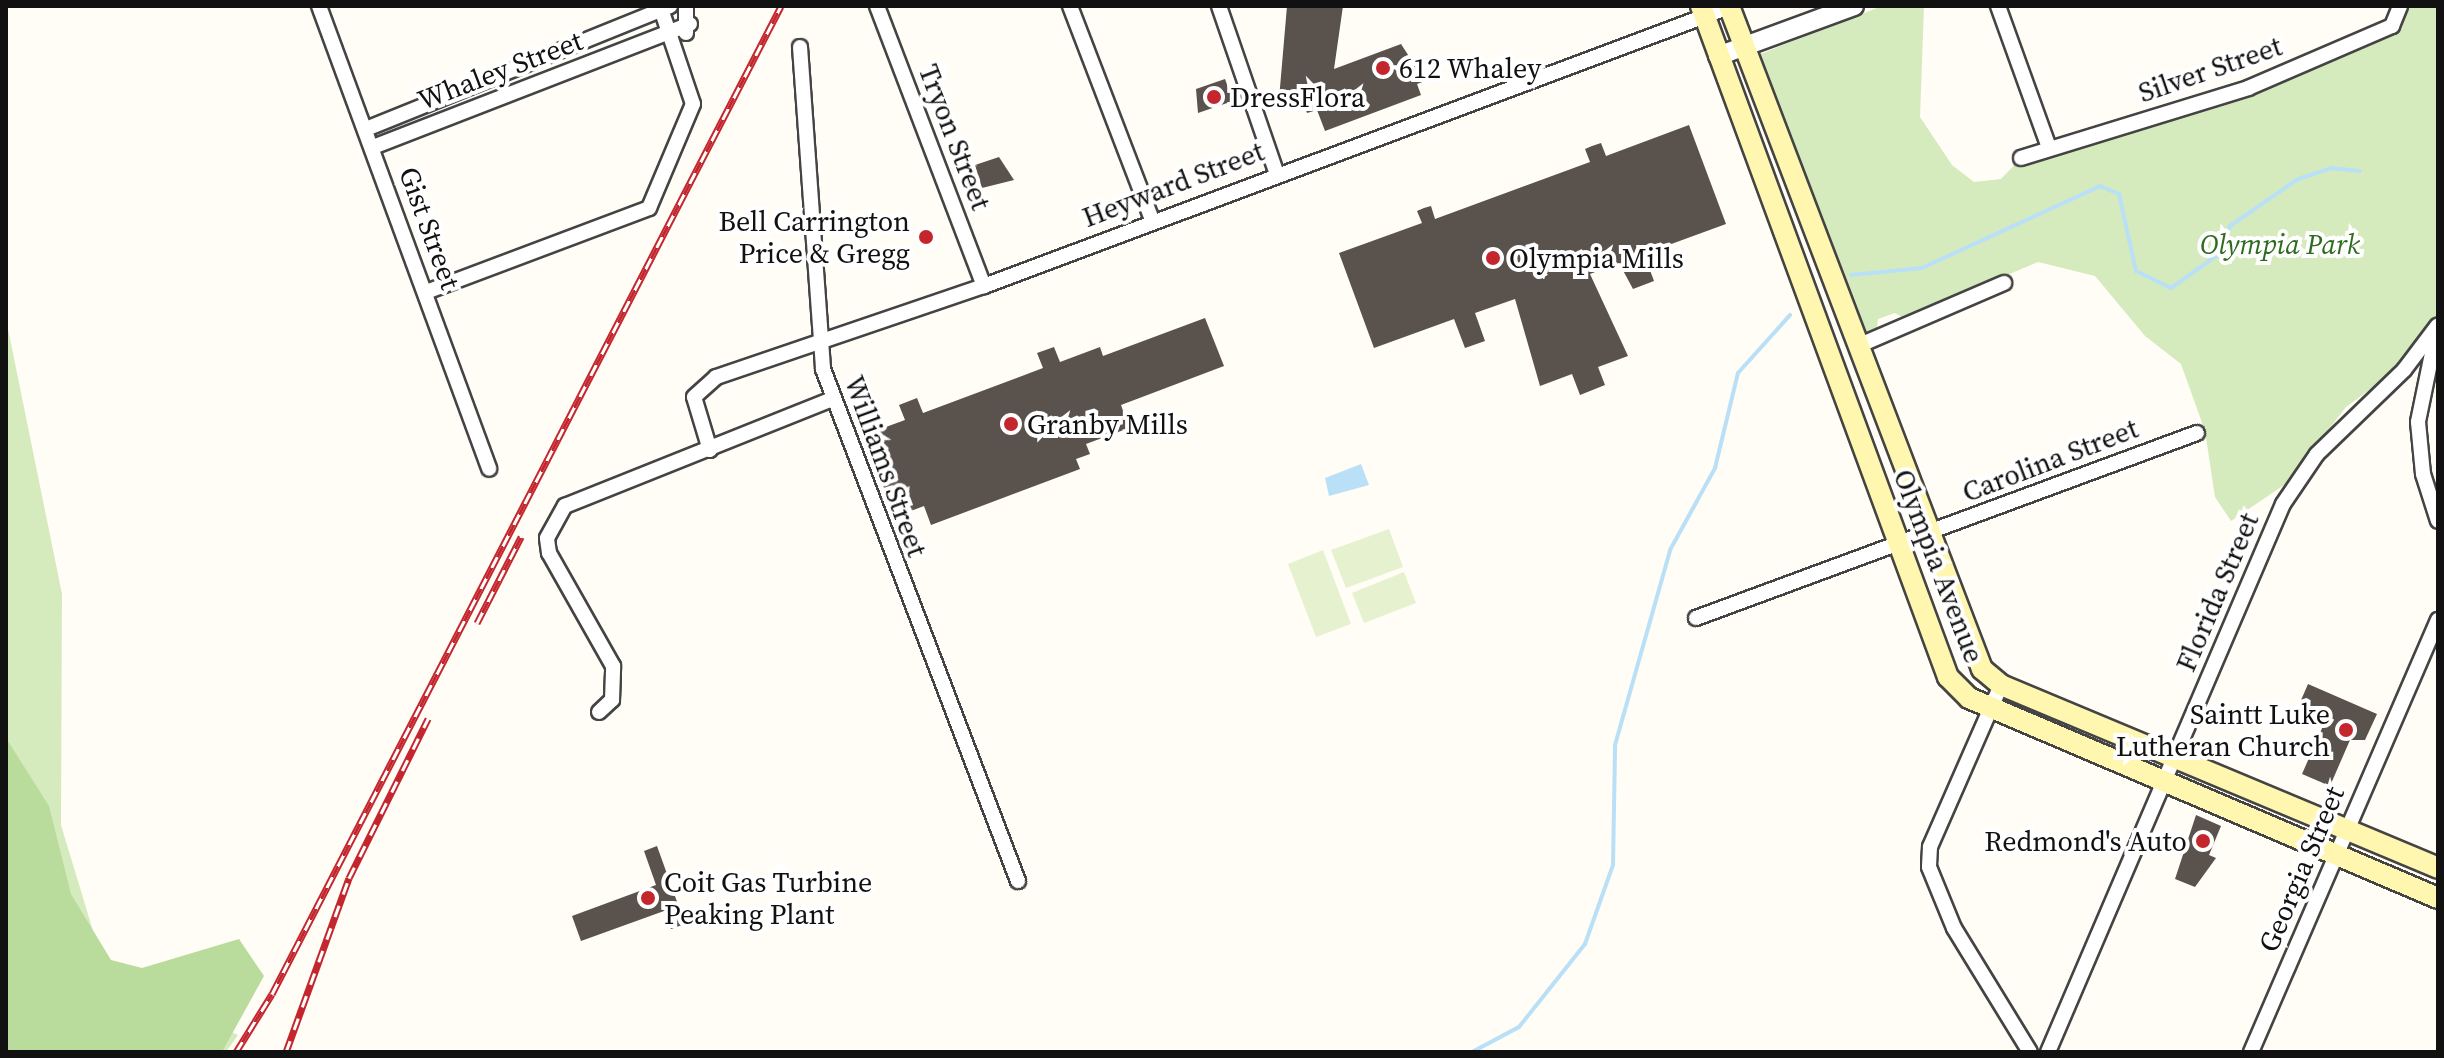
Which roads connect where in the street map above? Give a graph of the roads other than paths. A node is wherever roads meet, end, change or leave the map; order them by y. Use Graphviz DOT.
graph roads {
  1 [pos="319,6"];
  2 [pos="686,6"];
  3 [pos="877,6"];
  4 [pos="1070,6"];
  5 [pos="1219,6"];
  6 [pos="1729,6"];
  7 [pos="1854,6"];
  8 [pos="1998,6"];
  9 [pos="2400,6"];
  10 [pos="664,7"];
  11 [pos="1703,11"];
  12 [pos="690,24"];
  13 [pos="671,32"];
  14 [pos="679,47"];
  15 [pos="800,47"];
  16 [pos="1745,47"];
  17 [pos="1718,56"];
  18 [pos="366,129"];
  19 [pos="373,147"];
  20 [pos="2049,148"];
  21 [pos="2021,158"];
  22 [pos="1277,174"];
  23 [pos="1153,222"];
  24 [pos="2004,283"];
  25 [pos="984,286"];
  26 [pos="426,292"];
  27 [pos="2438,327"];
  28 [pos="818,341"];
  29 [pos="1860,345"];
  30 [pos="833,399"];
  31 [pos="2197,433"];
  32 [pos="710,450"];
  33 [pos="489,469"];
  34 [pos="2438,521"];
  35 [pos="1929,534"];
  36 [pos="1899,544"];
  37 [pos="1696,618"];
  38 [pos="2438,620"];
  39 [pos="2001,685"];
  40 [pos="1991,706"];
  41 [pos="599,712"];
  42 [pos="2176,755"];
  43 [pos="2162,778"];
  44 [pos="2346,829"];
  45 [pos="2334,854"];
  46 [pos="2438,868"];
  47 [pos="1018,881"];
  48 [pos="2438,898"];
  49 [pos="2030,1052"];
  50 [pos="2048,1052"];
  51 [pos="2251,1052"];
  1 -- 18 [label="street, Gist Street"];
  2 -- 12 [label="street"];
  3 -- 25 [label="street, Tryon Street"];
  4 -- 23 [label="street"];
  5 -- 22 [label="street"];
  6 -- 11 [label="street, Heyward Street"];
  6 -- 16 [label="main road, Olympia Avenue"];
  7 -- 16 [label="street"];
  8 -- 20 [label="street"];
  9 -- 20 [label="street, Silver Street"];
  10 -- 13 [label="street"];
  10 -- 18 [label="street, Whaley Street"];
  11 -- 17 [label="main road, Olympia Avenue"];
  11 -- 22 [label="street, Heyward Street"];
  12 -- 13 [label="street, Whaley Street"];
  12 -- 14 [label="street"];
  13 -- 14 [label="street"];
  13 -- 19 [label="street, Whaley Street"];
  14 -- 26 [label="street"];
  15 -- 28 [label="street, Williams Street"];
  16 -- 17 [label="street"];
  16 -- 29 [label="main road, Olympia Avenue"];
  17 -- 36 [label="main road, Olympia Avenue"];
  18 -- 19 [label="street, Gist Street"];
  19 -- 26 [label="street, Gist Street"];
  20 -- 21 [label="street, Silver Street"];
  22 -- 23 [label="street, Heyward Street"];
  23 -- 25 [label="street, Heyward Street"];
  24 -- 29 [label="street"];
  25 -- 28 [label="street, Heyward Street"];
  26 -- 33 [label="street, Gist Street"];
  27 -- 34 [label="street"];
  27 -- 42 [label="street, Florida Street"];
  28 -- 30 [label="street, Williams Street"];
  28 -- 32 [label="street, Heyward Street"];
  29 -- 35 [label="main road, Olympia Avenue"];
  30 -- 32 [label="street"];
  30 -- 47 [label="street, Williams Street"];
  31 -- 35 [label="street, Carolina Street"];
  32 -- 41 [label="street"];
  35 -- 36 [label="street, Carolina Street"];
  35 -- 39 [label="main road, Olympia Avenue"];
  36 -- 37 [label="street, Carolina Street"];
  36 -- 40 [label="main road, Olympia Avenue"];
  38 -- 44 [label="street, Georgia Street"];
  39 -- 40 [label="street"];
  39 -- 42 [label="main road, Olympia Avenue"];
  40 -- 43 [label="main road, Olympia Avenue"];
  40 -- 49 [label="street"];
  42 -- 43 [label="street, Florida Street"];
  42 -- 44 [label="main road, Olympia Avenue"];
  43 -- 45 [label="main road, Olympia Avenue"];
  43 -- 50 [label="street, Florida Street"];
  44 -- 45 [label="street, Georgia Street"];
  44 -- 46 [label="main road, Olympia Avenue"];
  45 -- 48 [label="main road, Olympia Avenue"];
  45 -- 51 [label="street, Georgia Street"];
}
